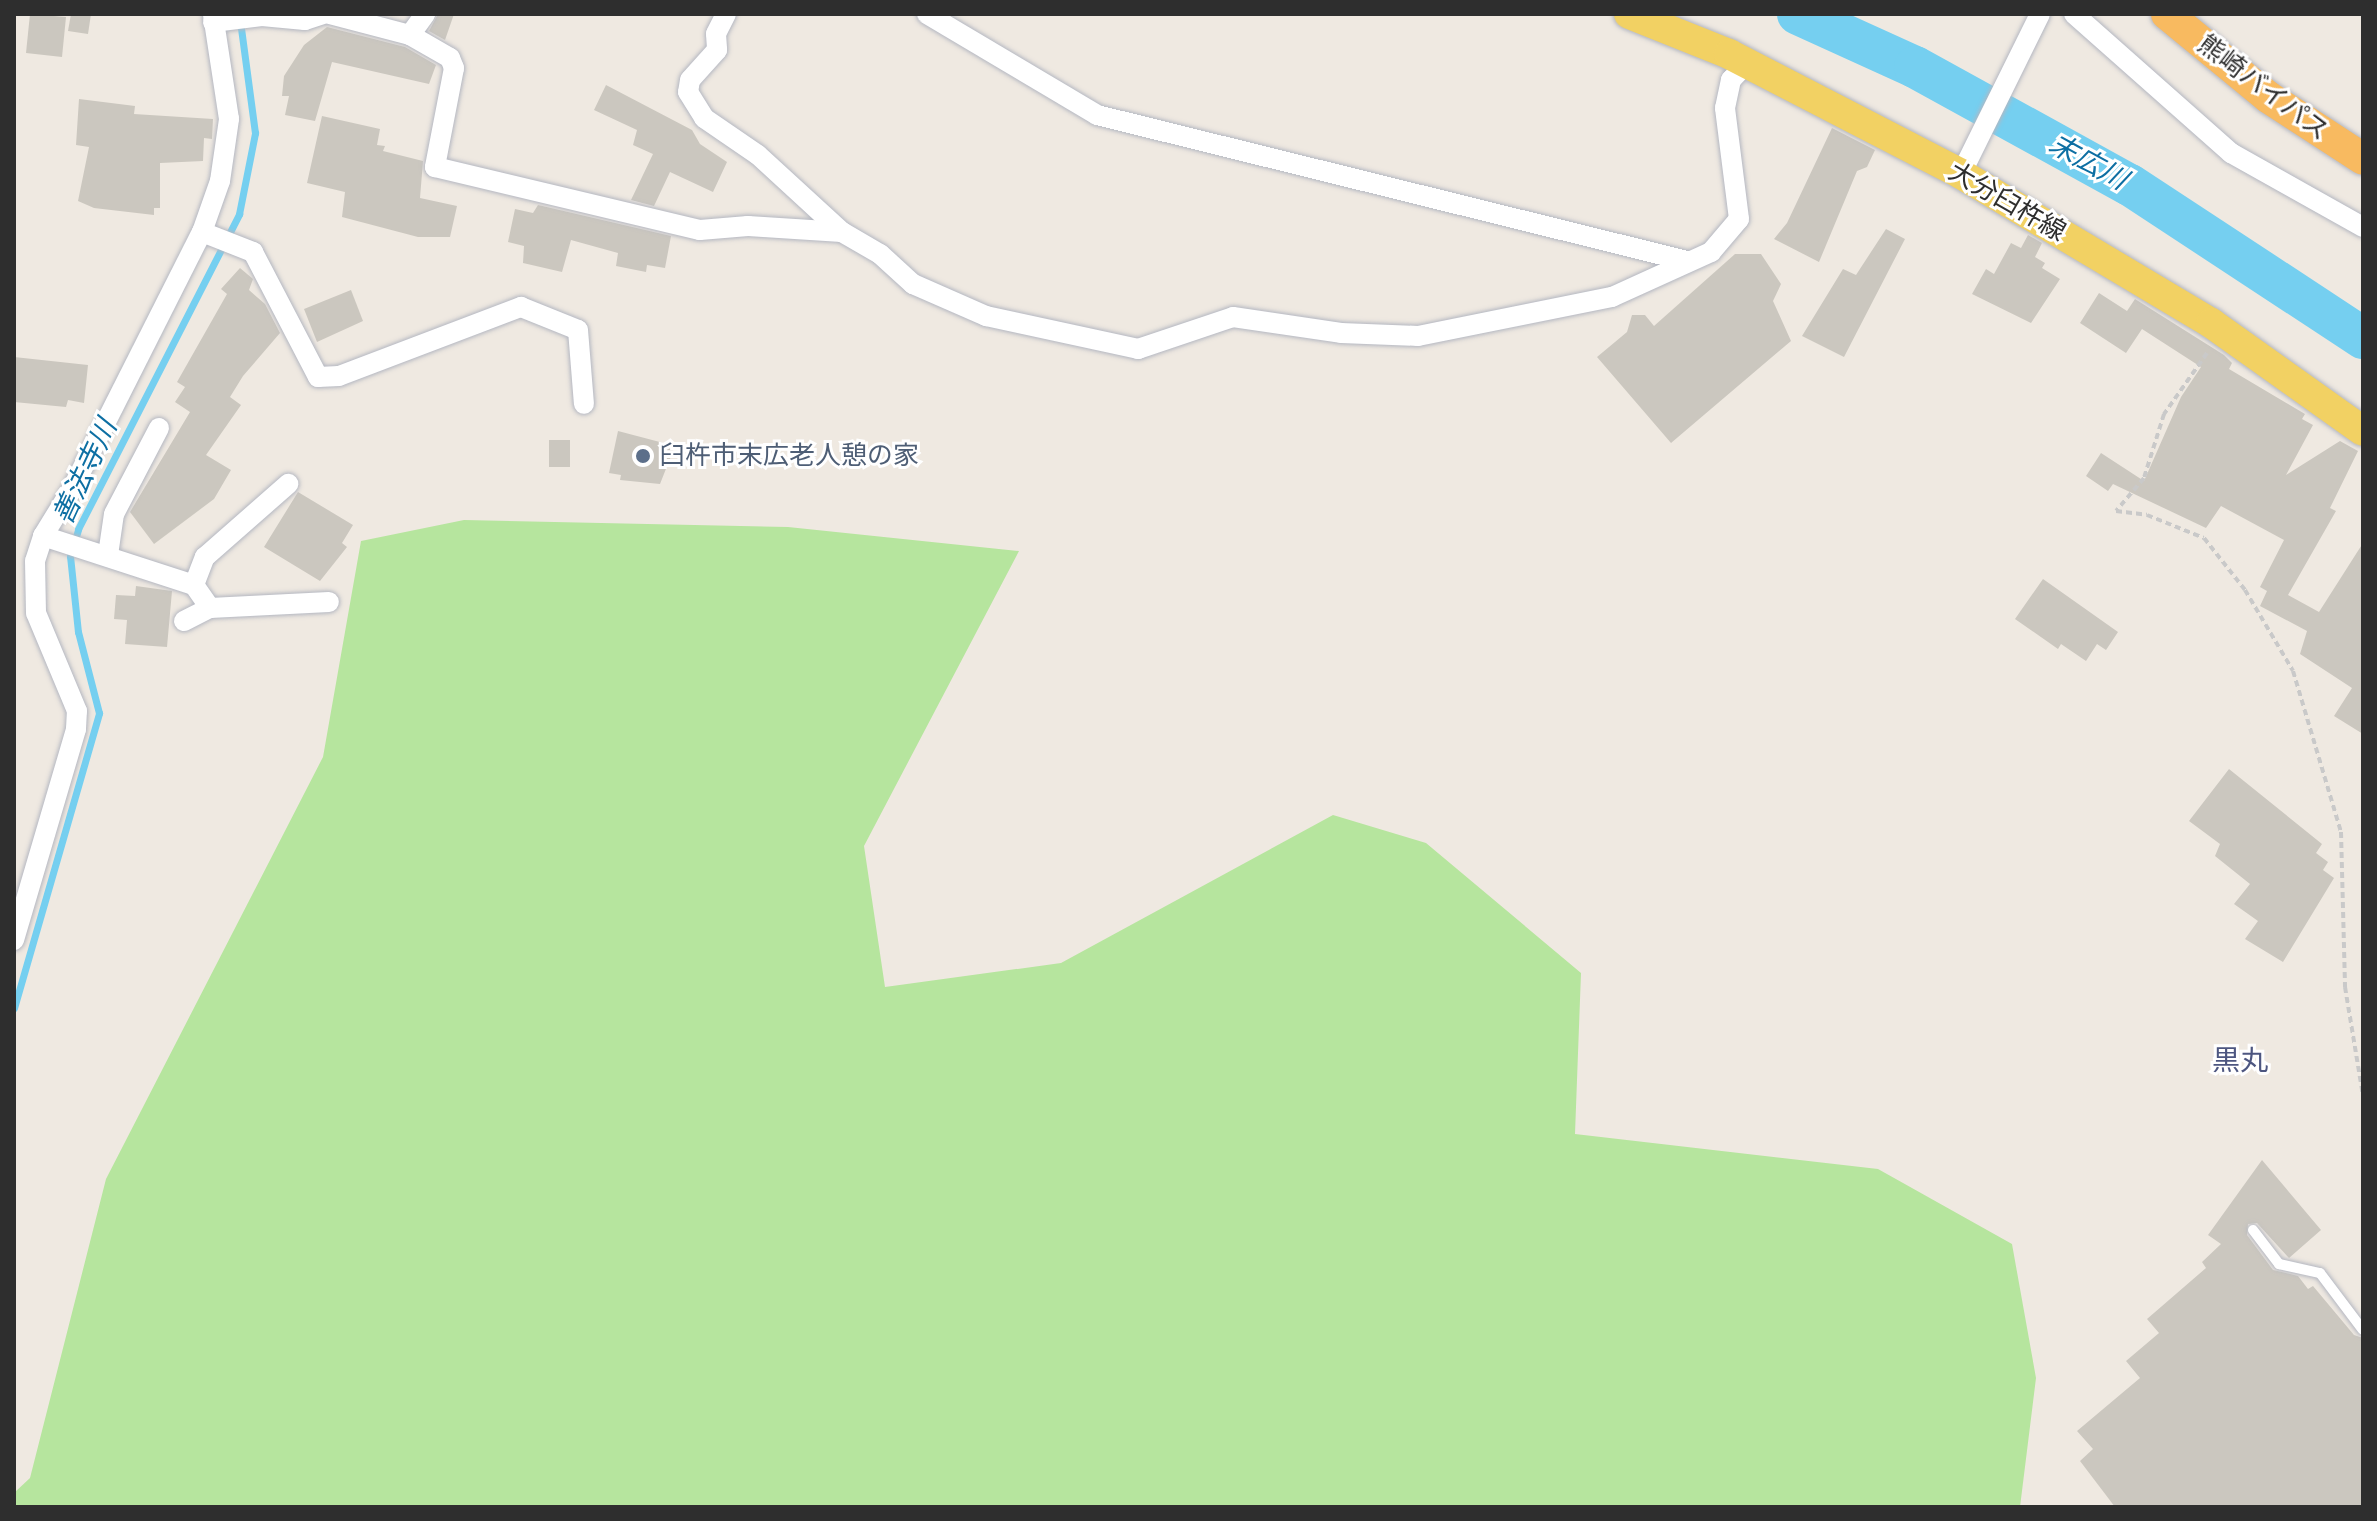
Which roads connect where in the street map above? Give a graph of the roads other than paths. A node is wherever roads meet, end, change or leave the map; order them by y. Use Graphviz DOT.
graph roads {
  1 [pos="327,14"];
  2 [pos="425,14"];
  3 [pos="703,14"];
  4 [pos="726,14"];
  5 [pos="927,14"];
  6 [pos="1629,14"];
  7 [pos="2040,14"];
  8 [pos="2074,14"];
  9 [pos="2167,14"];
  10 [pos="262,16"];
  11 [pos="216,19"];
  12 [pos="716,34"];
  13 [pos="410,35"];
  14 [pos="1747,63"];
  15 [pos="2363,159"];
  16 [pos="1966,163"];
  17 [pos="2363,227"];
  18 [pos="842,232"];
  19 [pos="205,233"];
  20 [pos="1687,261"];
  21 [pos="584,404"];
  22 [pos="159,428"];
  23 [pos="2363,431"];
  24 [pos="288,484"];
  25 [pos="49,538"];
  26 [pos="102,553"];
  27 [pos="194,585"];
  28 [pos="329,602"];
  29 [pos="210,608"];
  30 [pos="184,621"];
  31 [pos="14,940"];
  32 [pos="2253,1230"];
  33 [pos="2363,1330"];
  1 -- 10 [label="street"];
  1 -- 13 [label="street"];
  2 -- 13 [label="street"];
  3 -- 12 [label="street"];
  4 -- 12 [label="street"];
  5 -- 20 [label="street"];
  6 -- 14 [label="main road, 大分臼杵線"];
  7 -- 16 [label="street"];
  8 -- 17 [label="street"];
  9 -- 15 [label="highway, 熊崎バイパス"];
  10 -- 11 [label="street"];
  11 -- 19 [label="street"];
  12 -- 18 [label="street"];
  13 -- 18 [label="street"];
  14 -- 16 [label="main road, 大分臼杵線"];
  14 -- 20 [label="street"];
  16 -- 23 [label="main road, 大分臼杵線"];
  18 -- 20 [label="street"];
  19 -- 21 [label="street"];
  19 -- 25 [label="street"];
  22 -- 26 [label="street"];
  24 -- 27 [label="street"];
  25 -- 26 [label="street"];
  25 -- 31 [label="street"];
  26 -- 27 [label="street"];
  27 -- 29 [label="street"];
  28 -- 29 [label="street"];
  29 -- 30 [label="street"];
  32 -- 33 [label="lane"];
}
